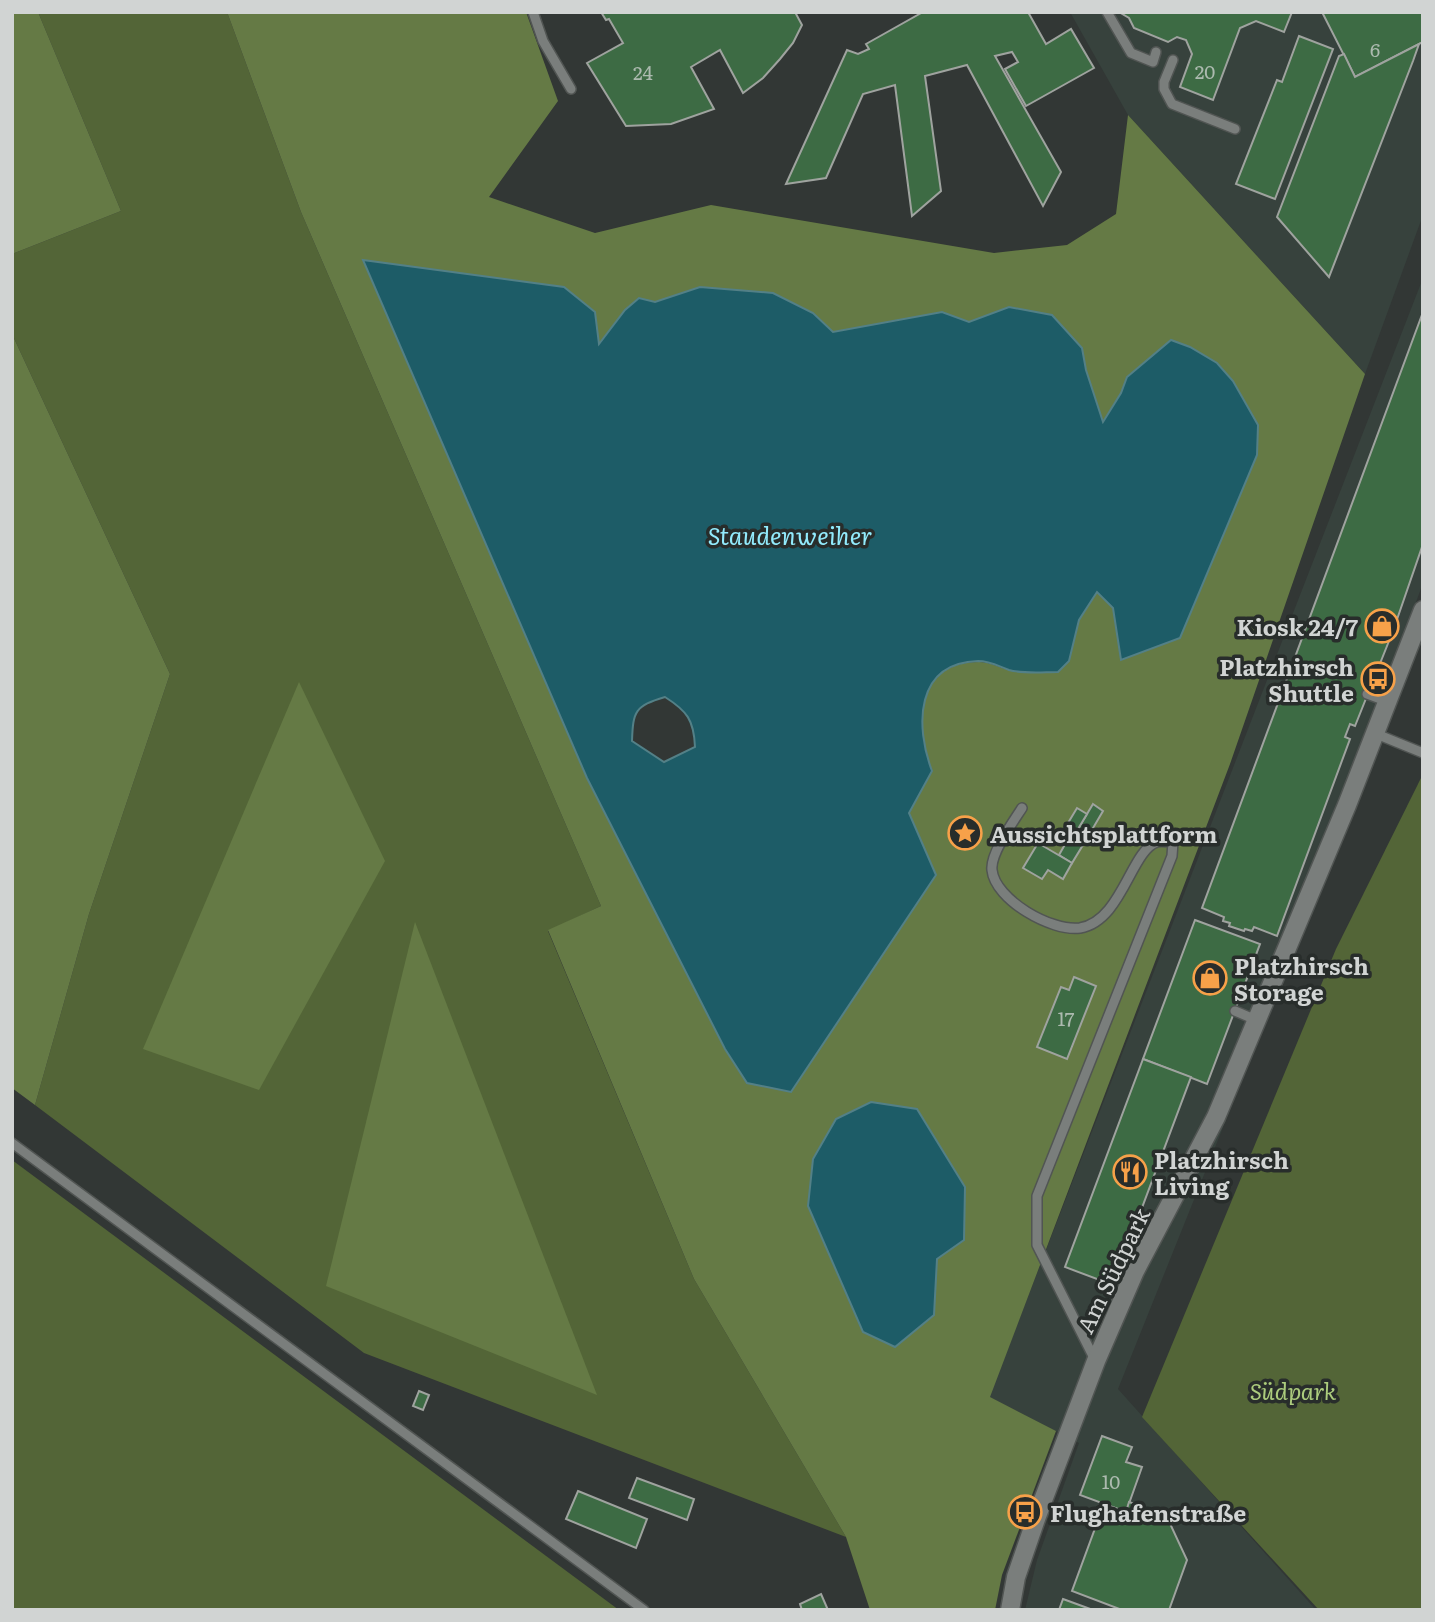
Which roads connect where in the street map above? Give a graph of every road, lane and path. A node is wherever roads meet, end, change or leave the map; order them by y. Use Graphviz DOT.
graph roads {
  1 [pos="533,12"];
  2 [pos="1107,12"];
  3 [pos="1156,52"];
  4 [pos="1173,60"];
  5 [pos="571,89"];
  6 [pos="1235,130"];
  7 [pos="1422,615"];
  8 [pos="1367,694"];
  9 [pos="1387,701"];
  10 [pos="1374,733"];
  11 [pos="1423,753"];
  12 [pos="1021,807"];
  13 [pos="1235,1011"];
  14 [pos="1256,1020"];
  15 [pos="12,1143"];
  16 [pos="1096,1361"];
  17 [pos="644,1610"];
  18 [pos="1010,1610"];
  1 -- 5 [label="lane"];
  2 -- 3 [label="lane"];
  4 -- 6 [label="lane"];
  7 -- 9 [label="street, Am Südpark"];
  8 -- 9 [label="lane"];
  9 -- 10 [label="street, Am Südpark"];
  10 -- 11 [label="lane"];
  10 -- 14 [label="street, Am Südpark"];
  12 -- 16 [label="lane"];
  13 -- 14 [label="lane"];
  14 -- 16 [label="street, Am Südpark"];
  15 -- 17 [label="lane"];
  16 -- 18 [label="street, Am Südpark"];
}
